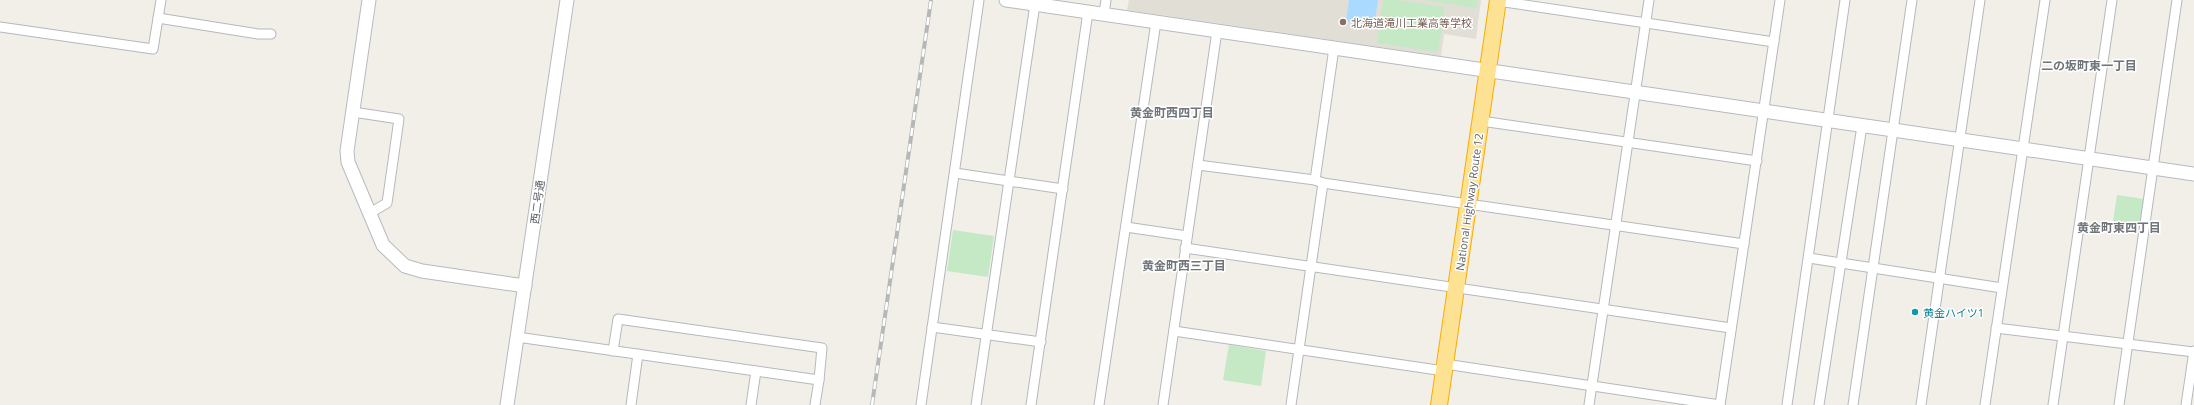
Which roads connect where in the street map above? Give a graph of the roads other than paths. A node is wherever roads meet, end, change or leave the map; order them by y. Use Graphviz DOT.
graph roads {
  1 [pos="161,0"];
  2 [pos="369,0"];
  3 [pos="567,0"];
  4 [pos="980,0"];
  5 [pos="1006,0"];
  6 [pos="1106,0"];
  7 [pos="1498,0"];
  8 [pos="1649,0"];
  9 [pos="1780,0"];
  10 [pos="1845,0"];
  11 [pos="1912,0"];
  12 [pos="1980,0"];
  13 [pos="2045,0"];
  14 [pos="2112,0"];
  15 [pos="2177,0"];
  16 [pos="1050,3"];
  17 [pos="1035,4"];
  18 [pos="1088,12"];
  19 [pos="1104,14"];
  20 [pos="158,18"];
  21 [pos="1156,22"];
  22 [pos="1646,22"];
  23 [pos="0,27"];
  24 [pos="1216,31"];
  25 [pos="271,34"];
  26 [pos="1774,42"];
  27 [pos="1334,48"];
  28 [pos="1488,71"];
  29 [pos="1634,92"];
  30 [pos="1763,111"];
  31 [pos="353,112"];
  32 [pos="1481,121"];
  33 [pos="1828,121"];
  34 [pos="1862,126"];
  35 [pos="1892,130"];
  36 [pos="1959,139"];
  37 [pos="1627,142"];
  38 [pos="2023,149"];
  39 [pos="2088,158"];
  40 [pos="1757,161"];
  41 [pos="1198,165"];
  42 [pos="2154,167"];
  43 [pos="955,173"];
  44 [pos="2194,174"];
  45 [pos="1009,181"];
  46 [pos="1319,182"];
  47 [pos="1063,189"];
  48 [pos="1468,205"];
  49 [pos="370,213"];
  50 [pos="1615,226"];
  51 [pos="1126,227"];
  52 [pos="1187,236"];
  53 [pos="1744,244"];
  54 [pos="1185,248"];
  55 [pos="1809,258"];
  56 [pos="1841,263"];
  57 [pos="1311,266"];
  58 [pos="1872,268"];
  59 [pos="1940,279"];
  60 [pos="525,286"];
  61 [pos="1456,287"];
  62 [pos="2002,288"];
  63 [pos="1604,308"];
  64 [pos="932,327"];
  65 [pos="1731,328"];
  66 [pos="1996,328"];
  67 [pos="1174,331"];
  68 [pos="987,334"];
  69 [pos="2063,336"];
  70 [pos="517,337"];
  71 [pos="1041,342"];
  72 [pos="2128,344"];
  73 [pos="1299,349"];
  74 [pos="613,350"];
  75 [pos="2194,352"];
  76 [pos="638,354"];
  77 [pos="1445,368"];
  78 [pos="756,371"];
  79 [pos="819,380"];
  80 [pos="1592,386"];
  81 [pos="507,405"];
  82 [pos="630,405"];
  83 [pos="751,405"];
  84 [pos="815,405"];
  85 [pos="921,405"];
  86 [pos="976,405"];
  87 [pos="1031,405"];
  88 [pos="1099,405"];
  89 [pos="1163,405"];
  90 [pos="1291,405"];
  91 [pos="1439,405"];
  92 [pos="1589,405"];
  93 [pos="1720,405"];
  94 [pos="1787,405"];
  95 [pos="1820,405"];
  96 [pos="1852,405"];
  97 [pos="1921,405"];
  98 [pos="1985,405"];
  99 [pos="2053,405"];
  100 [pos="2119,405"];
  101 [pos="2186,405"];
  1 -- 20 [label="street"];
  2 -- 31 [label="street"];
  3 -- 60 [label="street, 西二号通"];
  4 -- 43 [label="street"];
  5 -- 17 [label="street"];
  6 -- 19 [label="street"];
  7 -- 22 [label="street"];
  7 -- 28 [label="highway, National Highway Route 12"];
  8 -- 22 [label="street"];
  9 -- 26 [label="street"];
  10 -- 33 [label="street"];
  11 -- 35 [label="street"];
  12 -- 36 [label="street"];
  13 -- 38 [label="street"];
  14 -- 39 [label="street"];
  15 -- 42 [label="street"];
  16 -- 17 [label="street"];
  16 -- 18 [label="street"];
  17 -- 45 [label="street"];
  18 -- 19 [label="street"];
  18 -- 47 [label="street"];
  19 -- 21 [label="street"];
  20 -- 23 [label="street"];
  20 -- 25 [label="street"];
  21 -- 24 [label="street"];
  21 -- 51 [label="street"];
  22 -- 26 [label="street"];
  22 -- 29 [label="street"];
  24 -- 27 [label="street"];
  24 -- 41 [label="street"];
  26 -- 30 [label="street"];
  27 -- 28 [label="street"];
  27 -- 46 [label="street"];
  28 -- 29 [label="street"];
  28 -- 32 [label="highway, National Highway Route 12"];
  29 -- 30 [label="street"];
  29 -- 37 [label="street"];
  30 -- 33 [label="street"];
  30 -- 40 [label="street"];
  31 -- 49 [label="street"];
  31 -- 49 [label="street"];
  32 -- 37 [label="street"];
  32 -- 48 [label="highway, National Highway Route 12"];
  33 -- 34 [label="street"];
  33 -- 55 [label="street"];
  34 -- 35 [label="street"];
  34 -- 56 [label="street"];
  35 -- 36 [label="street"];
  35 -- 58 [label="street"];
  36 -- 38 [label="street"];
  36 -- 59 [label="street"];
  37 -- 40 [label="street"];
  37 -- 50 [label="street"];
  38 -- 39 [label="street"];
  38 -- 62 [label="street"];
  39 -- 42 [label="street"];
  39 -- 69 [label="street"];
  40 -- 53 [label="street"];
  41 -- 46 [label="street"];
  41 -- 52 [label="street"];
  42 -- 44 [label="street"];
  42 -- 72 [label="street"];
  43 -- 45 [label="street"];
  43 -- 64 [label="street"];
  45 -- 47 [label="street"];
  45 -- 68 [label="street"];
  46 -- 48 [label="street"];
  46 -- 57 [label="street"];
  47 -- 71 [label="street"];
  48 -- 50 [label="street"];
  48 -- 61 [label="highway, National Highway Route 12"];
  49 -- 60 [label="street"];
  50 -- 53 [label="street"];
  50 -- 63 [label="street"];
  51 -- 52 [label="street"];
  51 -- 88 [label="street"];
  52 -- 54 [label="street"];
  53 -- 65 [label="street"];
  54 -- 57 [label="street"];
  54 -- 67 [label="street"];
  55 -- 56 [label="street"];
  55 -- 94 [label="street"];
  56 -- 58 [label="street"];
  56 -- 95 [label="street"];
  57 -- 61 [label="street"];
  57 -- 73 [label="street"];
  58 -- 59 [label="street"];
  58 -- 96 [label="street"];
  59 -- 62 [label="street"];
  59 -- 97 [label="street"];
  60 -- 70 [label="street, 西二号通"];
  61 -- 63 [label="street"];
  61 -- 77 [label="highway, National Highway Route 12"];
  62 -- 66 [label="street"];
  63 -- 65 [label="street"];
  63 -- 80 [label="street"];
  64 -- 68 [label="street"];
  64 -- 85 [label="street"];
  65 -- 93 [label="street"];
  66 -- 69 [label="street"];
  66 -- 98 [label="street"];
  67 -- 73 [label="street"];
  67 -- 89 [label="street"];
  68 -- 71 [label="street"];
  68 -- 86 [label="street"];
  69 -- 72 [label="street"];
  69 -- 99 [label="street"];
  70 -- 74 [label="street"];
  70 -- 81 [label="street, 西二号通"];
  71 -- 87 [label="street"];
  72 -- 75 [label="street"];
  72 -- 100 [label="street"];
  73 -- 77 [label="street"];
  73 -- 90 [label="street"];
  74 -- 76 [label="street"];
  74 -- 79 [label="street"];
  75 -- 101 [label="street"];
  76 -- 78 [label="street"];
  76 -- 82 [label="street"];
  77 -- 80 [label="street"];
  77 -- 91 [label="highway, National Highway Route 12"];
  78 -- 79 [label="street"];
  78 -- 83 [label="street"];
  79 -- 84 [label="street"];
  80 -- 92 [label="street"];
  80 -- 93 [label="street"];
}
